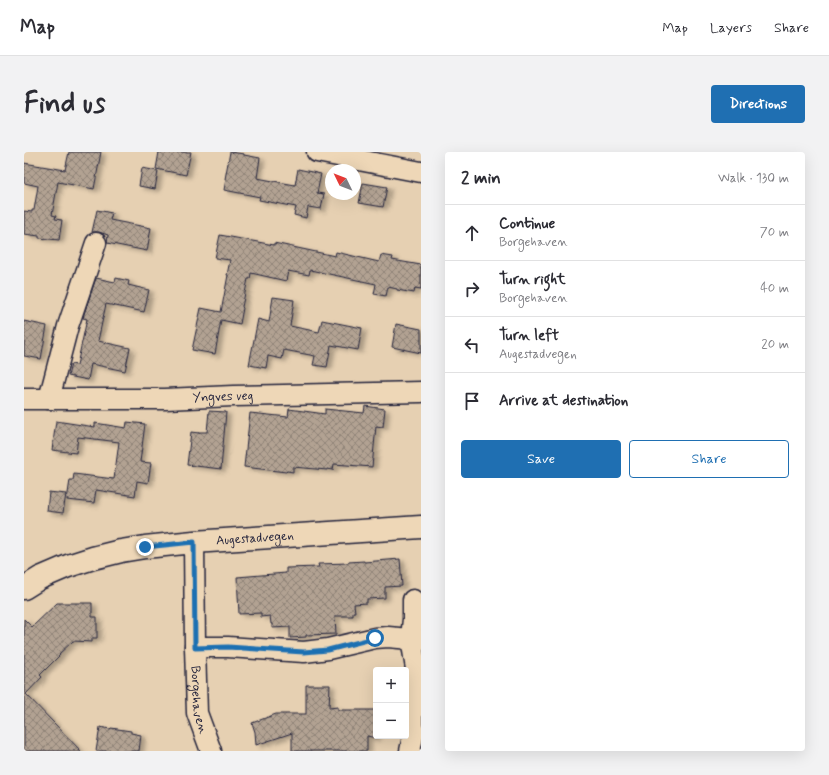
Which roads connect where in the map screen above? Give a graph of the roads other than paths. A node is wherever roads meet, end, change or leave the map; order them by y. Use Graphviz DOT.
graph roads {
  1 [pos="317,152"];
  2 [pos="421,172"];
  3 [pos="96,243"];
  4 [pos="421,392"];
  5 [pos="24,399"];
  6 [pos="49,400"];
  7 [pos="421,527"];
  8 [pos="194,542"];
  9 [pos="24,588"];
  10 [pos="414,600"];
  11 [pos="416,639"];
  12 [pos="195,648"];
  13 [pos="415,739"];
  14 [pos="211,751"];
  1 -- 2 [label="street"];
  3 -- 6 [label="street"];
  4 -- 6 [label="street, Yngves veg"];
  5 -- 6 [label="street, Yngves veg"];
  7 -- 8 [label="main road, Augestadvegen"];
  8 -- 9 [label="main road, Augestadvegen"];
  8 -- 12 [label="street, Borgehaven"];
  10 -- 11 [label="street"];
  11 -- 12 [label="street, Borgehaven"];
  11 -- 13 [label="street"];
  12 -- 14 [label="street, Borgehaven"];
}
